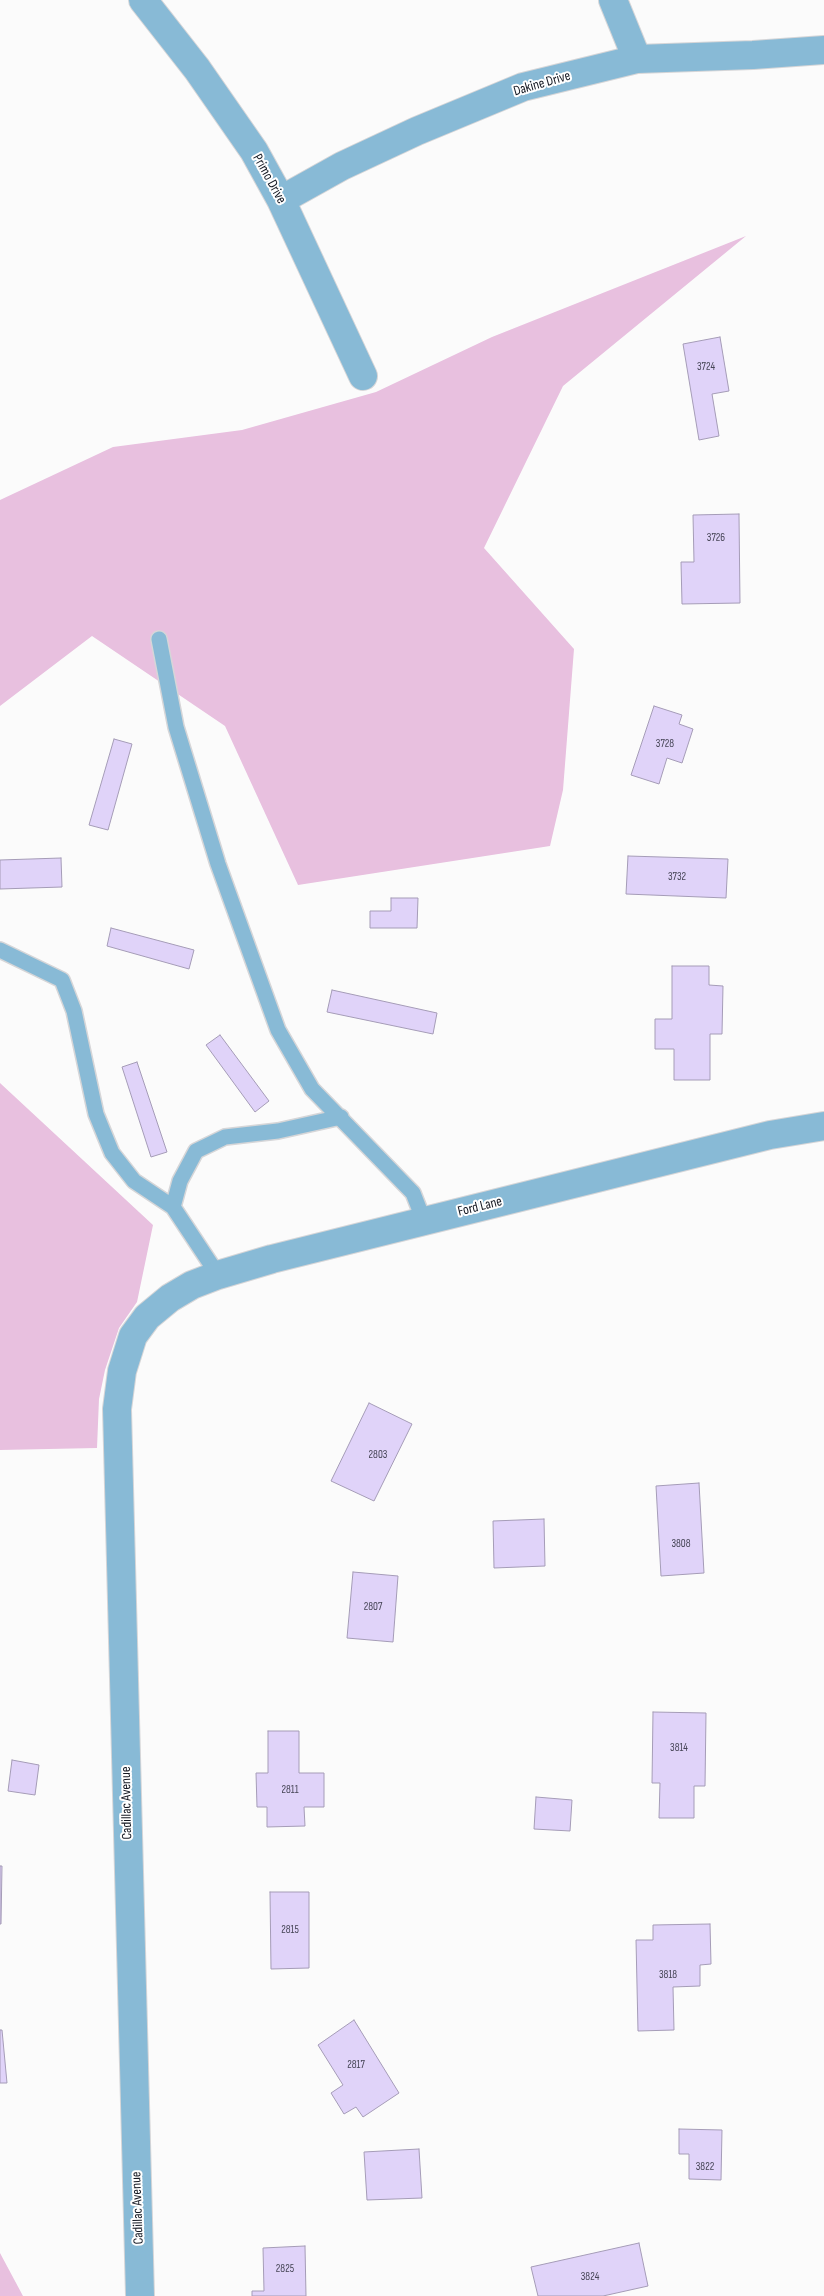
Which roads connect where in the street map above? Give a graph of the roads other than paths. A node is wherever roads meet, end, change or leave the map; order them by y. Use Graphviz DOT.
graph roads {
  1 [pos="143,0"];
  2 [pos="613,0"];
  3 [pos="824,50"];
  4 [pos="637,60"];
  5 [pos="281,200"];
  6 [pos="363,376"];
  7 [pos="159,639"];
  8 [pos="0,950"];
  9 [pos="341,1117"];
  10 [pos="824,1126"];
  11 [pos="173,1207"];
  12 [pos="424,1221"];
  13 [pos="218,1275"];
  14 [pos="147,1318"];
  15 [pos="140,2296"];
  1 -- 5 [label="street, Primo Drive"];
  2 -- 4 [label="street"];
  3 -- 4 [label="street, Dakine Drive"];
  4 -- 5 [label="street, Dakine Drive"];
  5 -- 6 [label="street, Primo Drive"];
  7 -- 9 [label="lane"];
  8 -- 11 [label="lane"];
  9 -- 11 [label="lane"];
  9 -- 12 [label="lane"];
  10 -- 12 [label="street, Ford Lane"];
  11 -- 13 [label="lane"];
  12 -- 13 [label="street, Ford Lane"];
  13 -- 14 [label="street, Ford Lane"];
  14 -- 15 [label="street, Cadillac Avenue"];
}
